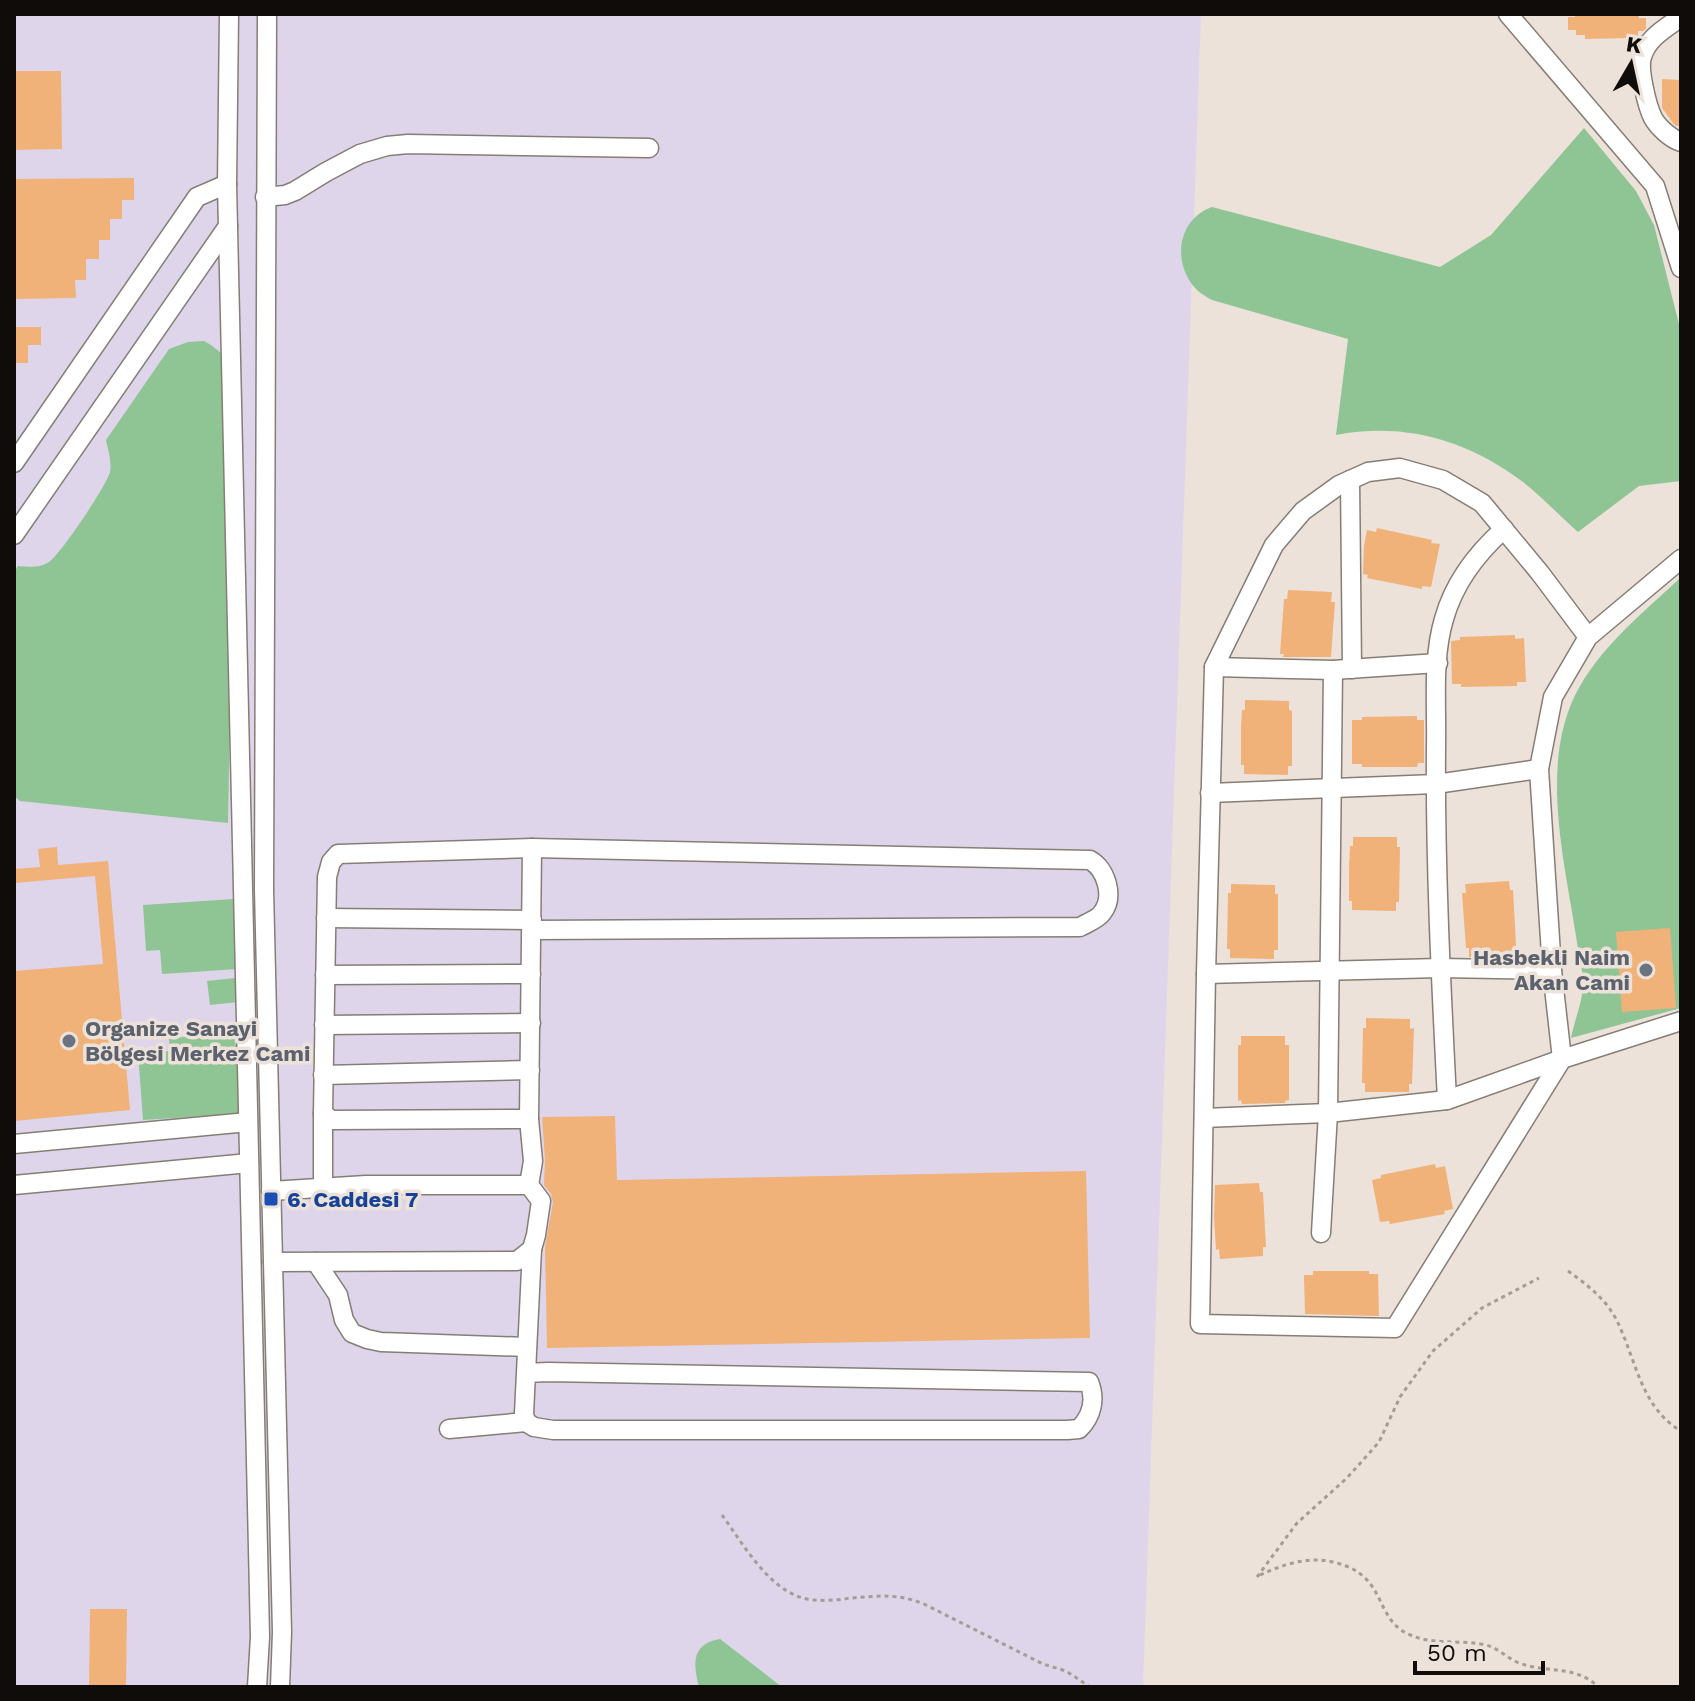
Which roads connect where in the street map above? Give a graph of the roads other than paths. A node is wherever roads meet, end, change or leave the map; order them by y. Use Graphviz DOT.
graph roads {
  1 [pos="229,14"];
  2 [pos="267,14"];
  3 [pos="1508,14"];
  4 [pos="1681,17"];
  5 [pos="1681,142"];
  6 [pos="649,148"];
  7 [pos="227,184"];
  8 [pos="265,197"];
  9 [pos="228,226"];
  10 [pos="1681,268"];
  11 [pos="14,463"];
  12 [pos="1350,480"];
  13 [pos="1504,529"];
  14 [pos="14,535"];
  15 [pos="1681,559"];
  16 [pos="1588,637"];
  17 [pos="1438,663"];
  18 [pos="1214,667"];
  19 [pos="1342,669"];
  20 [pos="1539,769"];
  21 [pos="1436,784"];
  22 [pos="1330,789"];
  23 [pos="1210,793"];
  24 [pos="532,848"];
  25 [pos="326,918"];
  26 [pos="532,925"];
  27 [pos="1440,968"];
  28 [pos="1552,970"];
  29 [pos="1331,971"];
  30 [pos="531,974"];
  31 [pos="1206,974"];
  32 [pos="325,975"];
  33 [pos="1681,1021"];
  34 [pos="531,1023"];
  35 [pos="324,1025"];
  36 [pos="1562,1059"];
  37 [pos="530,1070"];
  38 [pos="323,1075"];
  39 [pos="1447,1100"];
  40 [pos="323,1113"];
  41 [pos="1328,1113"];
  42 [pos="1204,1118"];
  43 [pos="529,1119"];
  44 [pos="248,1122"];
  45 [pos="14,1144"];
  46 [pos="249,1163"];
  47 [pos="14,1185"];
  48 [pos="529,1185"];
  49 [pos="323,1188"];
  50 [pos="271,1191"];
  51 [pos="1321,1233"];
  52 [pos="532,1249"];
  53 [pos="273,1262"];
  54 [pos="316,1262"];
  55 [pos="527,1347"];
  56 [pos="526,1373"];
  57 [pos="526,1422"];
  58 [pos="449,1429"];
  59 [pos="257,1687"];
  60 [pos="280,1687"];
  1 -- 7 [label="street"];
  2 -- 8 [label="street"];
  3 -- 10 [label="street"];
  4 -- 5 [label="street"];
  6 -- 8 [label="street"];
  7 -- 9 [label="street"];
  7 -- 11 [label="street"];
  8 -- 50 [label="street"];
  9 -- 14 [label="street"];
  9 -- 44 [label="street"];
  12 -- 13 [label="street"];
  12 -- 18 [label="street"];
  12 -- 19 [label="street"];
  13 -- 16 [label="street"];
  13 -- 17 [label="street"];
  15 -- 16 [label="street"];
  16 -- 20 [label="street"];
  17 -- 19 [label="street"];
  17 -- 21 [label="street"];
  18 -- 19 [label="street"];
  18 -- 23 [label="street"];
  19 -- 22 [label="street"];
  20 -- 21 [label="street"];
  20 -- 28 [label="street"];
  21 -- 22 [label="street"];
  21 -- 27 [label="street"];
  22 -- 23 [label="street"];
  22 -- 29 [label="street"];
  23 -- 31 [label="street"];
  24 -- 25 [label="street"];
  24 -- 26 [label="street"];
  24 -- 26 [label="street"];
  25 -- 26 [label="street"];
  25 -- 32 [label="street"];
  26 -- 30 [label="street"];
  27 -- 28 [label="street"];
  27 -- 29 [label="street"];
  27 -- 39 [label="street"];
  28 -- 36 [label="street"];
  29 -- 31 [label="street"];
  29 -- 41 [label="street"];
  30 -- 32 [label="street"];
  30 -- 34 [label="street"];
  31 -- 42 [label="street"];
  32 -- 35 [label="street"];
  33 -- 36 [label="street"];
  34 -- 35 [label="street"];
  34 -- 37 [label="street"];
  35 -- 38 [label="street"];
  36 -- 39 [label="street"];
  36 -- 42 [label="street"];
  37 -- 38 [label="street"];
  37 -- 43 [label="street"];
  38 -- 40 [label="street"];
  39 -- 41 [label="street"];
  40 -- 43 [label="street"];
  40 -- 49 [label="street"];
  41 -- 42 [label="street"];
  41 -- 51 [label="street"];
  43 -- 48 [label="street"];
  44 -- 45 [label="street"];
  44 -- 46 [label="street"];
  46 -- 47 [label="street"];
  46 -- 59 [label="street"];
  48 -- 49 [label="street"];
  48 -- 52 [label="street"];
  49 -- 50 [label="street"];
  50 -- 53 [label="street"];
  52 -- 54 [label="street"];
  52 -- 55 [label="street"];
  53 -- 54 [label="street"];
  53 -- 60 [label="street"];
  54 -- 55 [label="street"];
  55 -- 56 [label="street"];
  56 -- 57 [label="street"];
  56 -- 57 [label="street"];
  57 -- 58 [label="street"];
}
